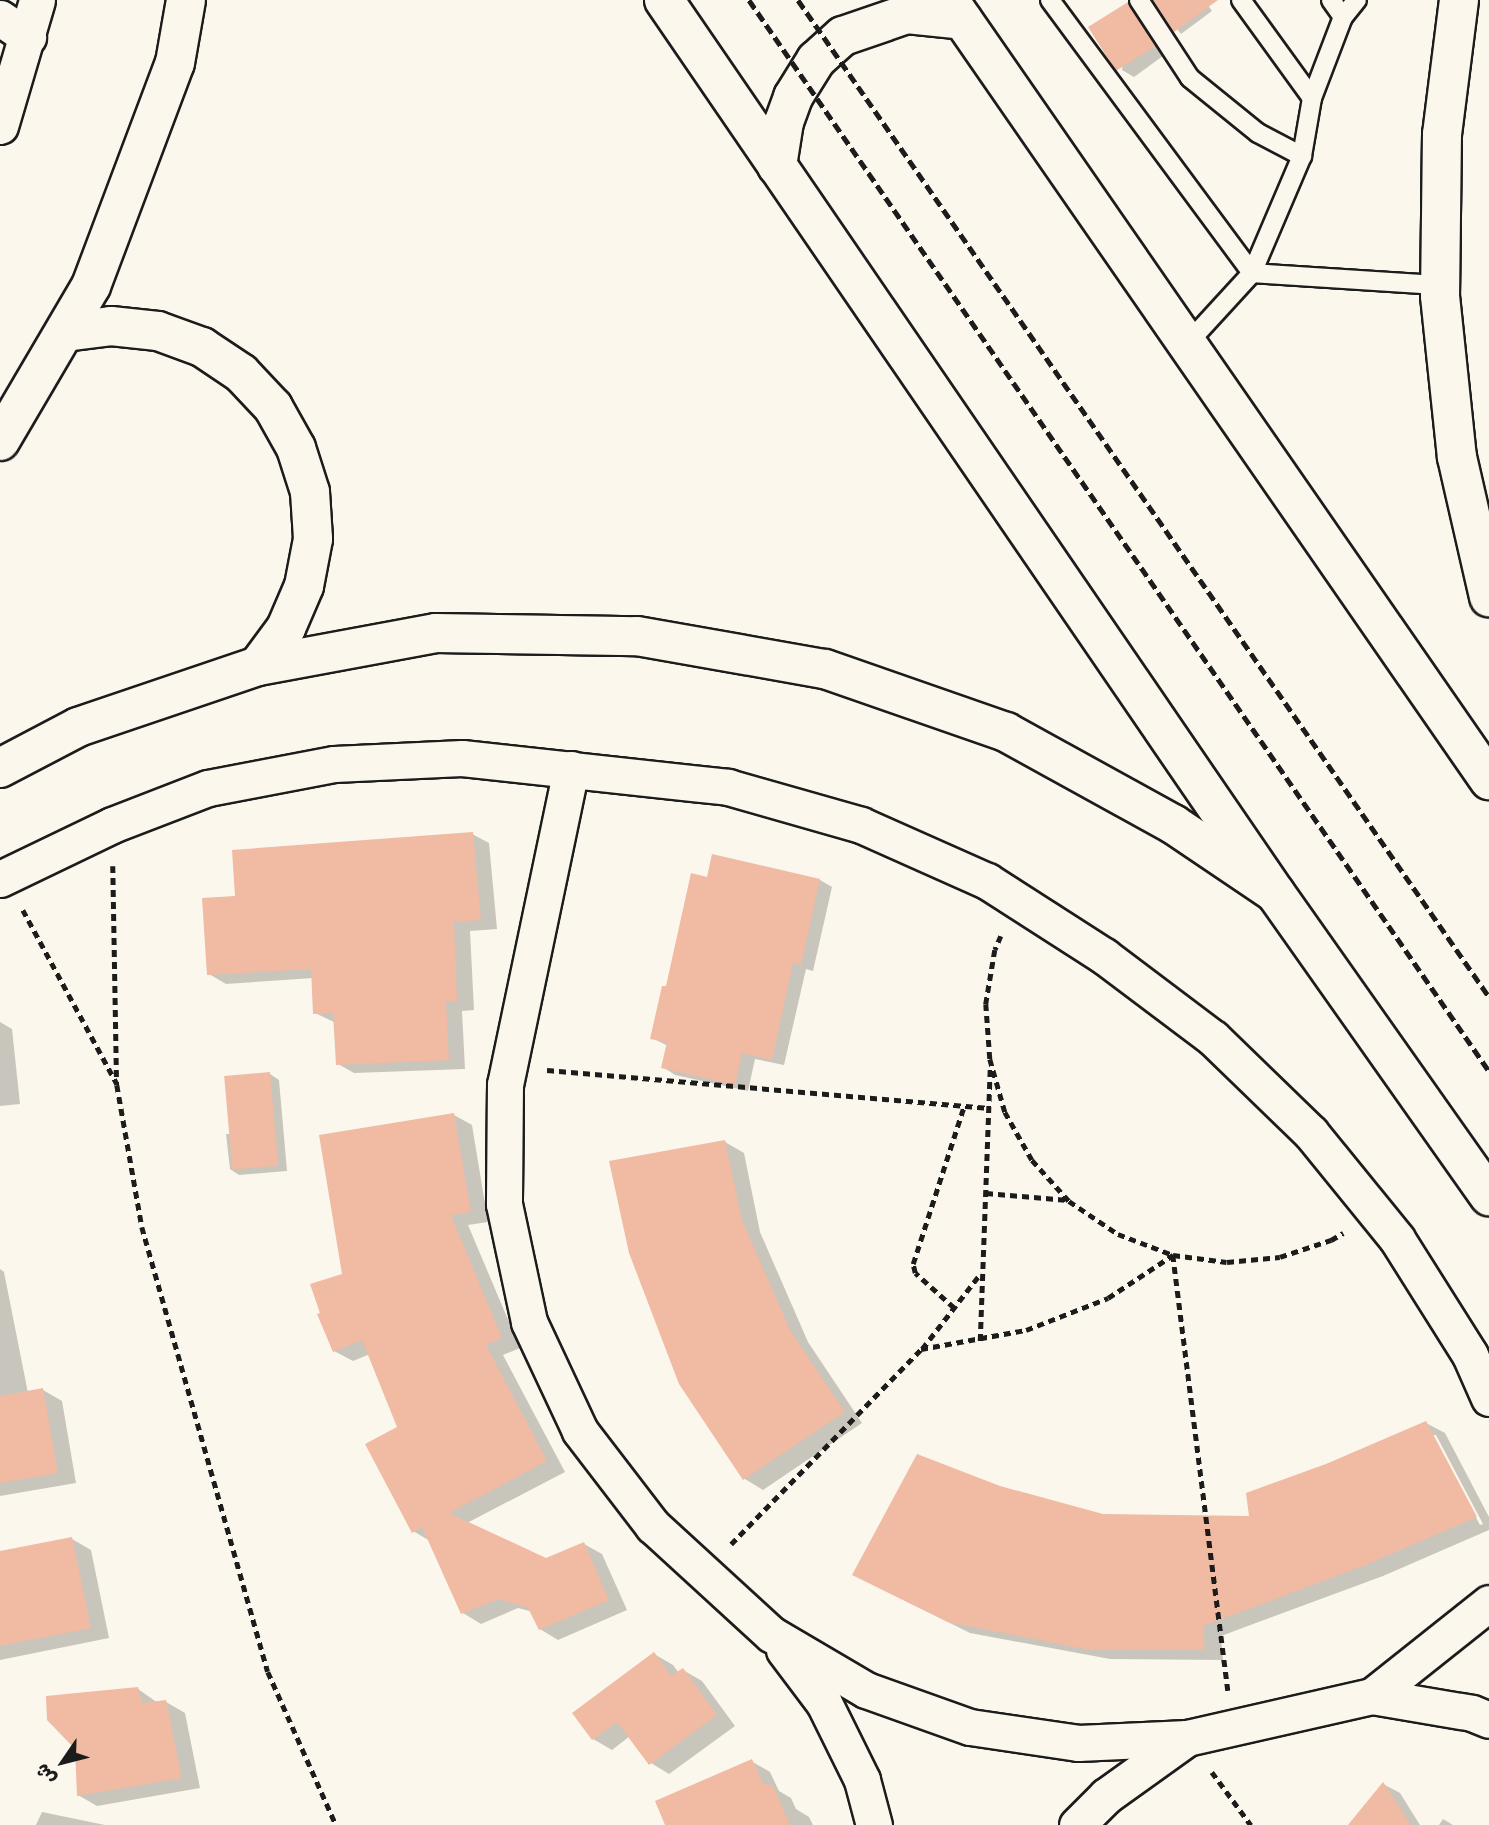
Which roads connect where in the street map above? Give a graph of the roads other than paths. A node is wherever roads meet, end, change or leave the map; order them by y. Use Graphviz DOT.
graph roads {
  1 [pos="37,0"];
  2 [pos="186,0"];
  3 [pos="664,0"];
  4 [pos="1050,0"];
  5 [pos="1139,0"];
  6 [pos="1241,0"];
  7 [pos="1331,0"];
  8 [pos="1357,0"];
  9 [pos="1459,0"];
  10 [pos="956,10"];
  11 [pos="1343,17"];
  12 [pos="0,18"];
  13 [pos="28,37"];
  14 [pos="1312,98"];
  15 [pos="0,126"];
  16 [pos="1302,156"];
  17 [pos="777,166"];
  18 [pos="1252,273"];
  19 [pos="1440,285"];
  20 [pos="65,332"];
  21 [pos="1187,344"];
  22 [pos="0,441"];
  23 [pos="1489,597"];
  24 [pos="258,666"];
  25 [pos="0,768"];
  26 [pos="571,769"];
  27 [pos="1489,780"];
  28 [pos="3,878"];
  29 [pos="1276,894"];
  30 [pos="1489,1196"];
  31 [pos="1489,1398"];
  32 [pos="1489,1603"];
  33 [pos="771,1634"];
  34 [pos="1372,1696"];
  35 [pos="1489,1720"];
  36 [pos="1187,1738"];
  37 [pos="874,1825"];
  38 [pos="1077,1825"];
  1 -- 13 [label="street"];
  2 -- 20 [label="street"];
  3 -- 17 [label="street"];
  4 -- 18 [label="lane"];
  5 -- 16 [label="lane"];
  6 -- 14 [label="lane"];
  7 -- 11 [label="lane"];
  8 -- 11 [label="lane"];
  9 -- 19 [label="street"];
  10 -- 17 [label="street"];
  10 -- 21 [label="street"];
  11 -- 14 [label="lane"];
  12 -- 13 [label="street"];
  13 -- 15 [label="street"];
  14 -- 16 [label="lane"];
  16 -- 18 [label="lane"];
  17 -- 29 [label="street"];
  18 -- 19 [label="lane"];
  18 -- 21 [label="lane"];
  19 -- 23 [label="street"];
  20 -- 22 [label="street"];
  20 -- 24 [label="street"];
  21 -- 27 [label="street"];
  24 -- 25 [label="street"];
  24 -- 29 [label="street"];
  26 -- 28 [label="street"];
  26 -- 31 [label="street"];
  26 -- 33 [label="street"];
  29 -- 30 [label="street"];
  32 -- 34 [label="street"];
  33 -- 36 [label="street"];
  33 -- 37 [label="street"];
  34 -- 35 [label="street"];
  34 -- 36 [label="street"];
  36 -- 38 [label="street"];
}
